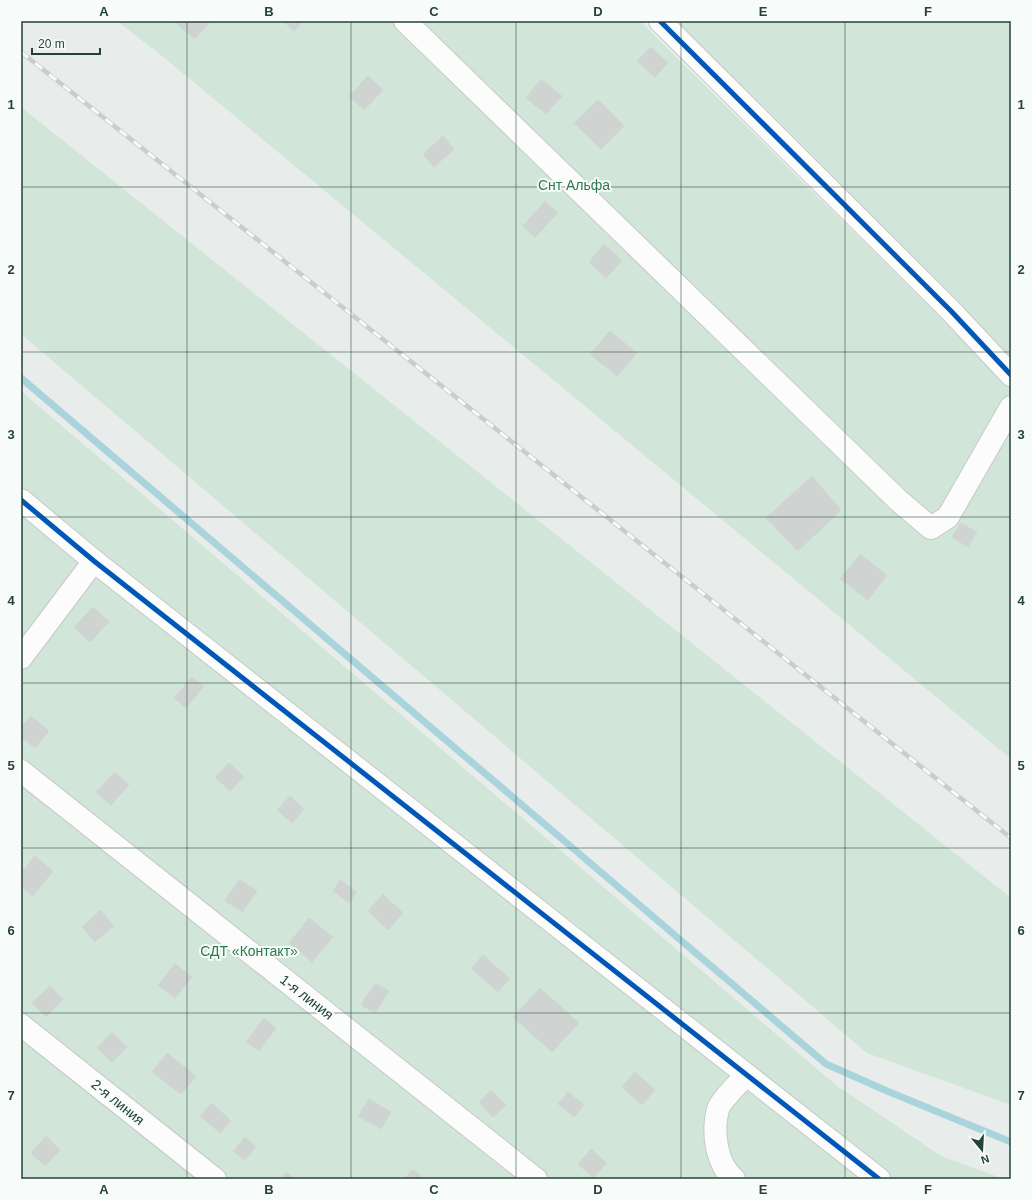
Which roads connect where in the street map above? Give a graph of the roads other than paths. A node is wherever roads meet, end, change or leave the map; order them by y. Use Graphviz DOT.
graph roads {
  1 [pos="405,21"];
  2 [pos="660,21"];
  3 [pos="1011,375"];
  4 [pos="1011,407"];
  5 [pos="21,500"];
  6 [pos="94,561"];
  7 [pos="21,658"];
  8 [pos="21,771"];
  9 [pos="21,1025"];
  10 [pos="746,1075"];
  11 [pos="215,1179"];
  12 [pos="536,1179"];
  13 [pos="734,1179"];
  14 [pos="879,1179"];
  1 -- 4 [label="street"];
  2 -- 3 [label="street"];
  5 -- 6 [label="street"];
  6 -- 7 [label="street"];
  6 -- 10 [label="street"];
  8 -- 12 [label="street, 1-я линия"];
  9 -- 11 [label="street, 2-я линия"];
  10 -- 13 [label="street"];
  10 -- 14 [label="street"];
}
